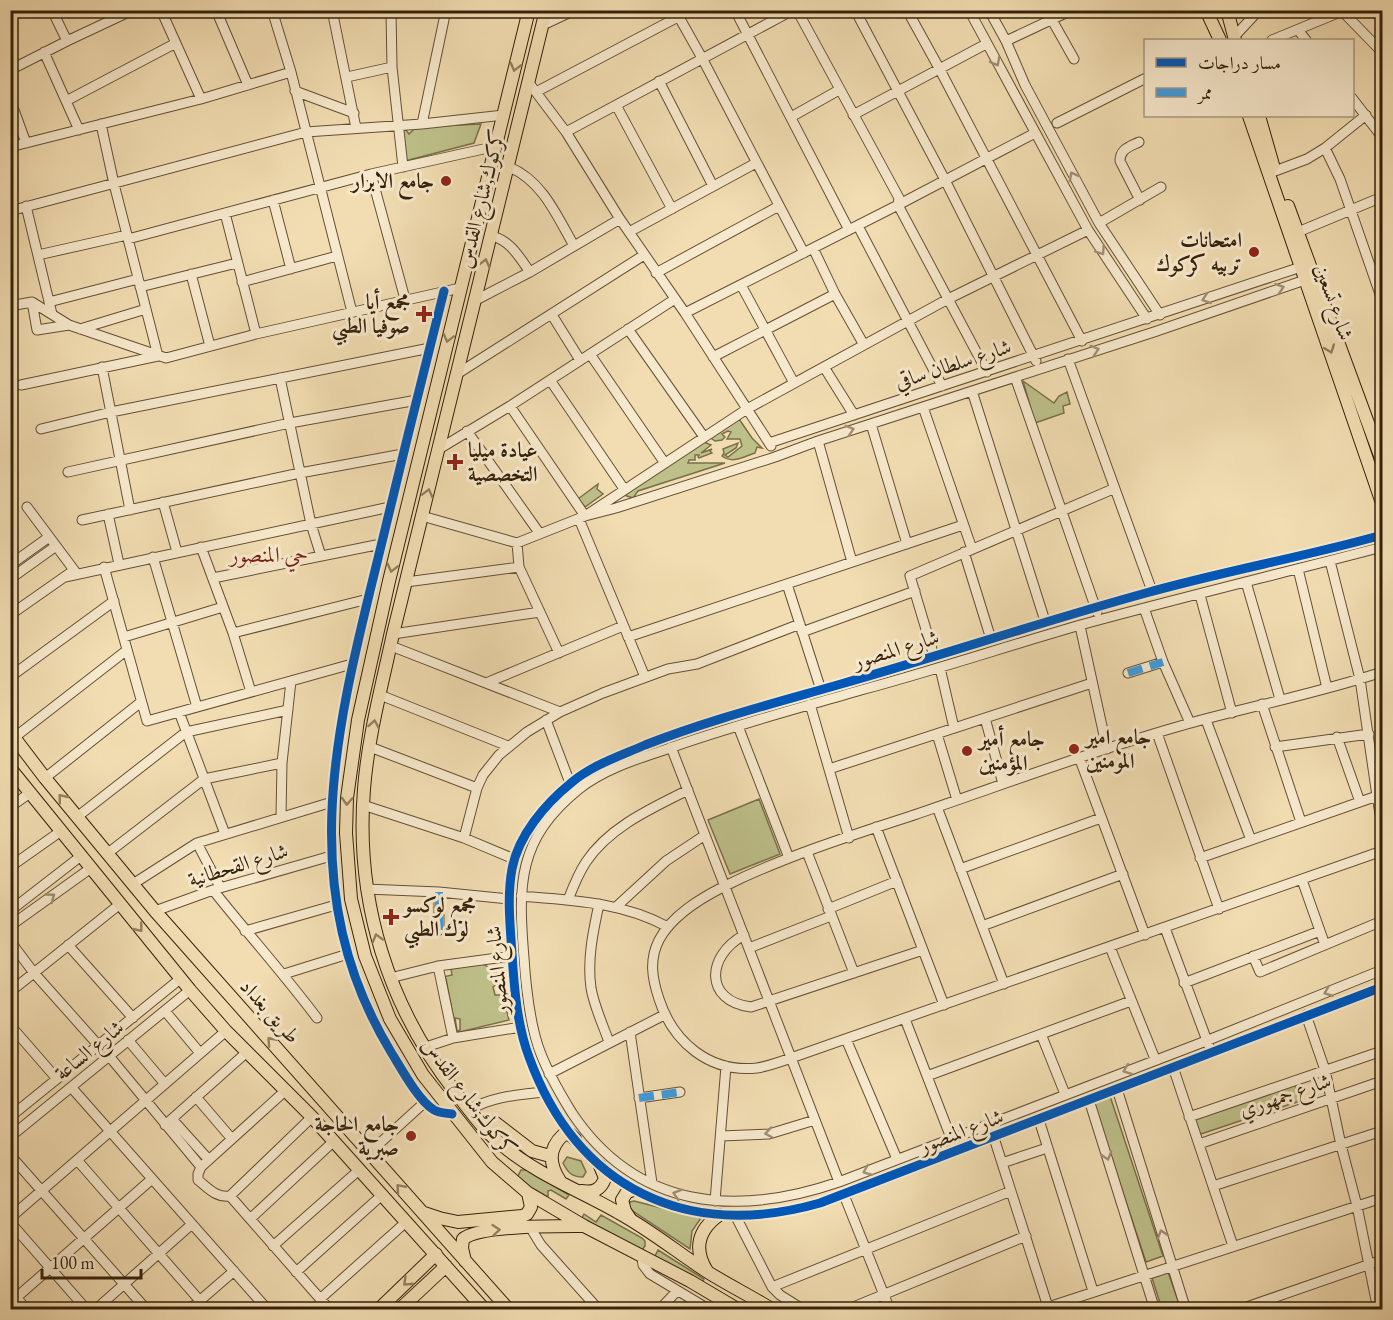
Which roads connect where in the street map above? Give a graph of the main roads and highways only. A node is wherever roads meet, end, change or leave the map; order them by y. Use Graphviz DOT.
graph roads {
  1 [pos="546,10"];
  2 [pos="1206,10"];
  3 [pos="1213,10"];
  4 [pos="1227,10"];
  5 [pos="526,11"];
  6 [pos="1213,24"];
  7 [pos="1219,39"];
  8 [pos="1234,39"];
  9 [pos="1259,117"];
  10 [pos="488,181"];
  11 [pos="504,184"];
  12 [pos="1382,457"];
  13 [pos="1383,503"];
  14 [pos="368,677"];
  15 [pos="383,680"];
  16 [pos="13,734"];
  17 [pos="10,768"];
  18 [pos="405,1013"];
  19 [pos="390,1020"];
  20 [pos="480,1123"];
  21 [pos="575,1139"];
  22 [pos="550,1156"];
  23 [pos="600,1166"];
  24 [pos="561,1182"];
  25 [pos="577,1190"];
  26 [pos="633,1190"];
  27 [pos="528,1193"];
  28 [pos="420,1211"];
  29 [pos="719,1215"];
  30 [pos="632,1221"];
  31 [pos="584,1226"];
  32 [pos="653,1235"];
  33 [pos="436,1254"];
  34 [pos="642,1258"];
  35 [pos="466,1262"];
  36 [pos="446,1266"];
  37 [pos="708,1272"];
  38 [pos="378,1310"];
  39 [pos="399,1310"];
  40 [pos="485,1310"];
  41 [pos="509,1310"];
  42 [pos="739,1310"];
  43 [pos="773,1310"];
  1 -- 11 [label="main road, كركوك,شارع القدس"];
  2 -- 6 [label="main road"];
  3 -- 6 [label="main road"];
  4 -- 8 [label="main road"];
  5 -- 10 [label="main road, كركوك,شارع القدس, one-way"];
  6 -- 7 [label="main road"];
  9 -- 12 [label="main road, شارع تسعين"];
  9 -- 13 [label="main road, شارع تسعين, one-way"];
  10 -- 11 [label="main road"];
  10 -- 14 [label="main road, كركوك,شارع القدس, one-way"];
  15 -- 11 [label="main road, كركوك,شارع القدس, one-way"];
  14 -- 15 [label="main road"];
  14 -- 19 [label="main road, كركوك,شارع القدس, one-way"];
  18 -- 15 [label="main road, كركوك,شارع القدس, one-way"];
  28 -- 16 [label="main road, طريق بغداد, one-way"];
  17 -- 33 [label="main road, طريق بغداد, one-way"];
  18 -- 19 [label="main road"];
  18 -- 20 [label="main road, كركوك,شارع القدس"];
  19 -- 27 [label="main road, كركوك,شارع القدس"];
  20 -- 22 [label="main road"];
  20 -- 24 [label="main road, كركوك,شارع القدس"];
  21 -- 22 [label="main road"];
  22 -- 24 [label="main road"];
  23 -- 25 [label="main road"];
  24 -- 25 [label="main road, كركوك,شارع القدس"];
  25 -- 30 [label="main road, كركوك,شارع القدس"];
  26 -- 30 [label="main road"];
  27 -- 28 [label="main road"];
  27 -- 31 [label="main road, كركوك,شارع القدس"];
  28 -- 35 [label="main road, طريق بغداد"];
  29 -- 37 [label="main road"];
  30 -- 32 [label="main road, كركوك,شارع القدس"];
  31 -- 34 [label="main road, كركوك,شارع القدس"];
  35 -- 31 [label="main road, one-way"];
  32 -- 34 [label="main road"];
  32 -- 37 [label="main road, كركوك,شارع القدس"];
  33 -- 36 [label="main road, طريق بغداد"];
  33 -- 38 [label="main road, one-way"];
  34 -- 42 [label="main road, كركوك,شارع القدس"];
  35 -- 41 [label="main road, طريق بغداد"];
  36 -- 39 [label="main road"];
  36 -- 40 [label="main road, طريق بغداد"];
  37 -- 43 [label="main road, كركوك,شارع القدس"];
}
